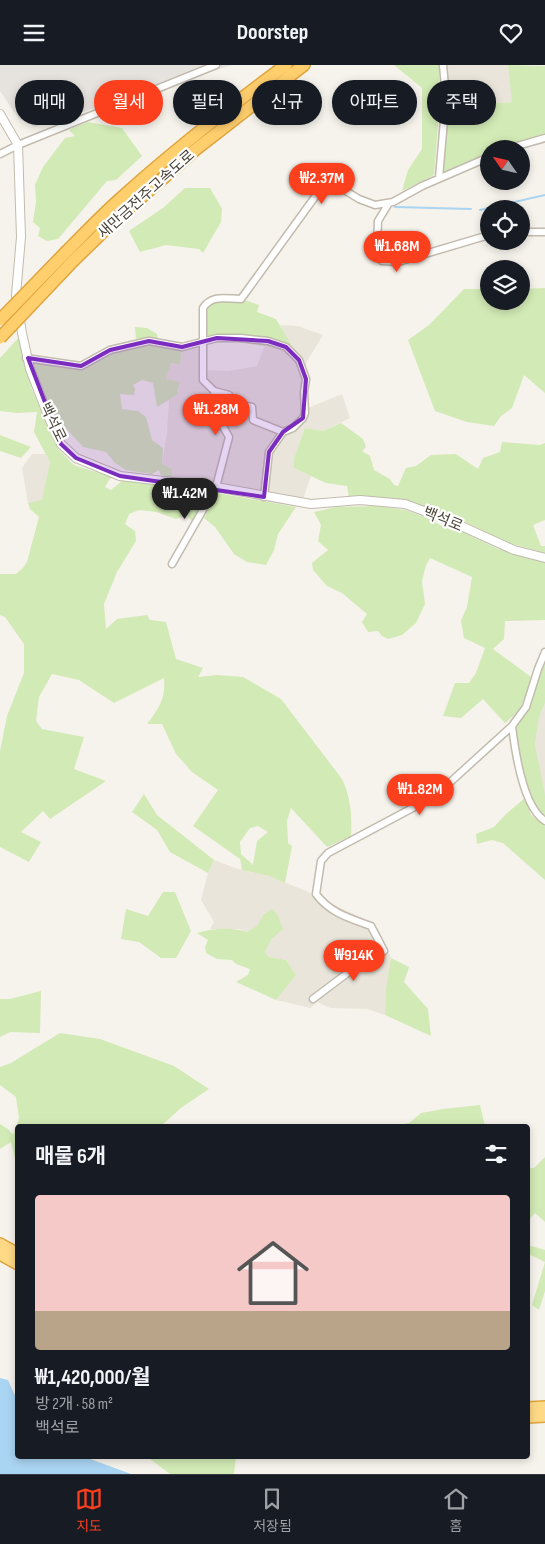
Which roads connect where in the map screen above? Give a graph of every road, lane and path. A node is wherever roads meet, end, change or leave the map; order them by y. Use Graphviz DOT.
graph roads {
  1 [pos="216,65"];
  2 [pos="286,65"];
  3 [pos="304,65"];
  4 [pos="444,65"];
  5 [pos="0,114"];
  6 [pos="545,138"];
  7 [pos="530,142"];
  8 [pos="18,145"];
  9 [pos="0,154"];
  10 [pos="480,161"];
  11 [pos="439,178"];
  12 [pos="389,203"];
  13 [pos="530,232"];
  14 [pos="545,232"];
  15 [pos="480,238"];
  16 [pos="70,255"];
  17 [pos="0,320"];
  18 [pos="0,338"];
  19 [pos="203,342"];
  20 [pos="27,358"];
  21 [pos="214,391"];
  22 [pos="283,432"];
  23 [pos="216,487"];
  24 [pos="264,497"];
  25 [pos="545,558"];
  26 [pos="172,564"];
  27 [pos="545,653"];
  28 [pos="512,726"];
  29 [pos="545,821"];
  30 [pos="313,999"];
  31 [pos="0,1244"];
  32 [pos="15,1252"];
  33 [pos="0,1255"];
  34 [pos="15,1262"];
  35 [pos="545,1407"];
  36 [pos="530,1408"];
  37 [pos="545,1416"];
  38 [pos="530,1417"];
  1 -- 8 [label="street"];
  2 -- 16 [label="highway, 새만금전주고속도로"];
  3 -- 16 [label="highway, 새만금전주고속도로"];
  4 -- 11 [label="street"];
  5 -- 8 [label="street, 백석로"];
  6 -- 7 [label="street"];
  8 -- 9 [label="street"];
  8 -- 20 [label="street, 백석로"];
  10 -- 11 [label="street"];
  11 -- 12 [label="street"];
  12 -- 15 [label="street"];
  12 -- 19 [label="street"];
  13 -- 14 [label="street"];
  16 -- 17 [label="highway, 새만금전주고속도로, bridge"];
  16 -- 18 [label="highway, 새만금전주고속도로, bridge"];
  19 -- 20 [label="street"];
  19 -- 21 [label="street"];
  19 -- 22 [label="street"];
  20 -- 23 [label="street, 백석로"];
  21 -- 22 [label="street"];
  21 -- 23 [label="street"];
  22 -- 24 [label="street"];
  23 -- 24 [label="street, 백석로"];
  23 -- 26 [label="street"];
  24 -- 25 [label="street, 백석로"];
  27 -- 28 [label="street"];
  28 -- 29 [label="street"];
  28 -- 30 [label="street"];
  31 -- 32 [label="highway"];
  33 -- 34 [label="highway"];
  35 -- 36 [label="highway"];
  37 -- 38 [label="highway"];
}
